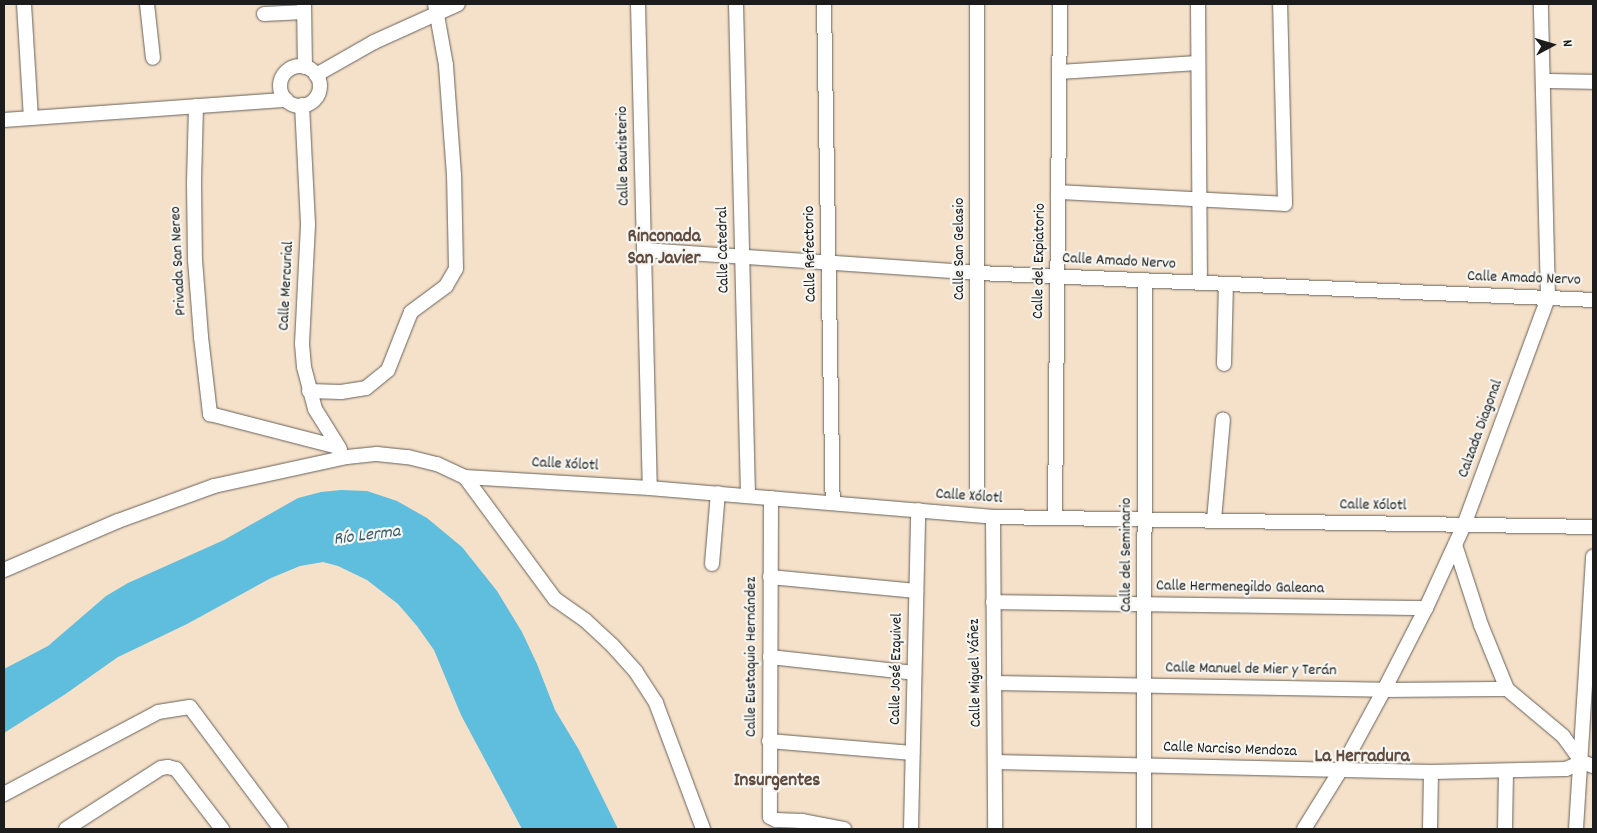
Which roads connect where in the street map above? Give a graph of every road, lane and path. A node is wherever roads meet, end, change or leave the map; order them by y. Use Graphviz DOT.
graph roads {
  1 [pos="24,4"];
  2 [pos="148,4"];
  3 [pos="458,4"];
  4 [pos="638,4"];
  5 [pos="736,4"];
  6 [pos="824,4"];
  7 [pos="977,4"];
  8 [pos="1060,4"];
  9 [pos="1198,4"];
  10 [pos="1280,4"];
  11 [pos="1541,4"];
  12 [pos="304,8"];
  13 [pos="436,8"];
  14 [pos="264,14"];
  15 [pos="153,58"];
  16 [pos="1198,63"];
  17 [pos="310,71"];
  18 [pos="1059,72"];
  19 [pos="1543,81"];
  20 [pos="1593,82"];
  21 [pos="286,100"];
  22 [pos="302,105"];
  23 [pos="196,106"];
  24 [pos="31,118"];
  25 [pos="4,120"];
  26 [pos="1058,192"];
  27 [pos="1199,199"];
  28 [pos="644,250"];
  29 [pos="742,257"];
  30 [pos="829,263"];
  31 [pos="978,273"];
  32 [pos="1057,277"];
  33 [pos="1145,281"];
  34 [pos="1200,283"];
  35 [pos="1226,284"];
  36 [pos="1548,298"];
  37 [pos="1593,300"];
  38 [pos="1224,364"];
  39 [pos="309,391"];
  40 [pos="1223,419"];
  41 [pos="343,452"];
  42 [pos="465,477"];
  43 [pos="650,488"];
  44 [pos="718,493"];
  45 [pos="977,494"];
  46 [pos="748,496"];
  47 [pos="771,498"];
  48 [pos="833,503"];
  49 [pos="918,510"];
  50 [pos="992,517"];
  51 [pos="1055,518"];
  52 [pos="1145,519"];
  53 [pos="1214,520"];
  54 [pos="1464,525"];
  55 [pos="1593,527"];
  56 [pos="1455,545"];
  57 [pos="1593,557"];
  58 [pos="712,564"];
  59 [pos="4,570"];
  60 [pos="770,577"];
  61 [pos="916,591"];
  62 [pos="993,602"];
  63 [pos="1144,604"];
  64 [pos="1426,608"];
  65 [pos="770,657"];
  66 [pos="914,673"];
  67 [pos="994,683"];
  68 [pos="1144,685"];
  69 [pos="1507,689"];
  70 [pos="1384,690"];
  71 [pos="769,741"];
  72 [pos="912,753"];
  73 [pos="995,762"];
  74 [pos="1588,764"];
  75 [pos="1144,765"];
  76 [pos="1340,771"];
  77 [pos="1506,771"];
  78 [pos="1431,772"];
  79 [pos="4,794"];
  80 [pos="66,829"];
  81 [pos="222,829"];
  82 [pos="281,829"];
  83 [pos="703,829"];
  84 [pos="844,829"];
  85 [pos="911,829"];
  86 [pos="995,829"];
  87 [pos="1144,829"];
  88 [pos="1304,829"];
  89 [pos="1430,829"];
  90 [pos="1505,829"];
  91 [pos="1576,829"];
  1 -- 24 [label="street"];
  2 -- 15 [label="street"];
  3 -- 13 [label="street"];
  4 -- 28 [label="street, Calle Bautisterio"];
  5 -- 29 [label="street, Calle Catedral"];
  6 -- 30 [label="street, Calle Refectorio"];
  7 -- 31 [label="street, Calle San Gelasio"];
  8 -- 18 [label="street, Calle del Expiatorio"];
  9 -- 16 [label="street"];
  10 -- 27 [label="street"];
  11 -- 19 [label="street, Calzada Diagonal"];
  12 -- 14 [label="street"];
  12 -- 17 [label="street"];
  13 -- 17 [label="street"];
  13 -- 39 [label="street"];
  16 -- 18 [label="street"];
  16 -- 27 [label="street"];
  17 -- 21 [label="street"];
  17 -- 22 [label="street"];
  18 -- 26 [label="street, Calle del Expiatorio"];
  19 -- 20 [label="street"];
  19 -- 36 [label="street, Calzada Diagonal"];
  21 -- 22 [label="street"];
  21 -- 23 [label="street"];
  22 -- 39 [label="street, Calle Mercurial"];
  23 -- 24 [label="street"];
  23 -- 41 [label="street, Privada San Nereo"];
  24 -- 25 [label="street"];
  26 -- 27 [label="street"];
  26 -- 32 [label="street, Calle del Expiatorio"];
  27 -- 34 [label="street"];
  28 -- 29 [label="street, Calle Amado Nervo"];
  28 -- 43 [label="street, Calle Bautisterio"];
  29 -- 30 [label="street, Calle Amado Nervo"];
  29 -- 46 [label="street, Calle Catedral"];
  30 -- 31 [label="street, Calle Amado Nervo"];
  30 -- 48 [label="street, Calle Refectorio"];
  31 -- 32 [label="street, Calle Amado Nervo"];
  31 -- 45 [label="street, Calle San Gelasio"];
  32 -- 33 [label="street, Calle Amado Nervo"];
  32 -- 51 [label="street, Calle del Expiatorio"];
  33 -- 34 [label="street, Calle Amado Nervo"];
  33 -- 52 [label="street, Calle del Seminario"];
  34 -- 35 [label="street, Calle Amado Nervo"];
  35 -- 36 [label="street, Calle Amado Nervo"];
  35 -- 38 [label="street"];
  36 -- 37 [label="street, Calle Amado Nervo"];
  36 -- 54 [label="street, Calzada Diagonal"];
  39 -- 41 [label="street, Calle Mercurial"];
  40 -- 53 [label="street"];
  41 -- 42 [label="street, Calle Xólotl"];
  41 -- 59 [label="street"];
  42 -- 43 [label="street, Calle Xólotl"];
  42 -- 83 [label="street"];
  43 -- 44 [label="street, Calle Xólotl"];
  44 -- 46 [label="street, Calle Xólotl"];
  44 -- 58 [label="street"];
  46 -- 47 [label="street, Calle Xólotl"];
  47 -- 48 [label="street, Calle Xólotl"];
  47 -- 60 [label="street, Calle Eustaquio Hernández"];
  48 -- 49 [label="street, Calle Xólotl"];
  49 -- 50 [label="street, Calle Xólotl"];
  49 -- 61 [label="street, Calle José Ezquivel"];
  50 -- 51 [label="street, Calle Xólotl"];
  50 -- 62 [label="street, Calle Miguel Yáñez"];
  51 -- 52 [label="street, Calle Xólotl"];
  52 -- 53 [label="street, Calle Xólotl"];
  52 -- 63 [label="street, Calle del Seminario"];
  53 -- 54 [label="street, Calle Xólotl"];
  54 -- 55 [label="street, Calle Xólotl"];
  54 -- 56 [label="street, Calzada Diagonal"];
  56 -- 64 [label="street, Calzada Diagonal"];
  56 -- 69 [label="street"];
  57 -- 74 [label="street"];
  60 -- 61 [label="street"];
  60 -- 65 [label="street, Calle Eustaquio Hernández"];
  61 -- 66 [label="street, Calle José Ezquivel"];
  62 -- 63 [label="street, Calle Hermenegildo Galeana"];
  62 -- 67 [label="street, Calle Miguel Yáñez"];
  63 -- 64 [label="street, Calle Hermenegildo Galeana"];
  63 -- 68 [label="street, Calle del Seminario"];
  64 -- 70 [label="street, Calzada Diagonal"];
  65 -- 66 [label="street"];
  65 -- 71 [label="street, Calle Eustaquio Hernández"];
  66 -- 72 [label="street, Calle José Ezquivel"];
  67 -- 68 [label="street, Calle Manuel de Mier y Terán"];
  67 -- 73 [label="street, Calle Miguel Yáñez"];
  68 -- 70 [label="street, Calle Manuel de Mier y Terán"];
  68 -- 75 [label="street, Calle del Seminario"];
  69 -- 70 [label="street, Calle Manuel de Mier y Terán"];
  69 -- 74 [label="street"];
  70 -- 76 [label="street, Calzada Diagonal"];
  71 -- 72 [label="street"];
  71 -- 84 [label="street, Calle Eustaquio Hernández"];
  72 -- 85 [label="street, Calle José Ezquivel"];
  73 -- 75 [label="street, Calle Narciso Mendoza"];
  73 -- 86 [label="street, Calle Miguel Yáñez"];
  74 -- 77 [label="street, Calle Narciso Mendoza"];
  74 -- 91 [label="street"];
  75 -- 76 [label="street, Calle Narciso Mendoza"];
  75 -- 87 [label="street, Calle del Seminario"];
  76 -- 78 [label="street, Calle Narciso Mendoza"];
  76 -- 88 [label="street, Calzada Diagonal"];
  77 -- 78 [label="street, Calle Narciso Mendoza"];
  77 -- 90 [label="street"];
  78 -- 89 [label="street"];
  79 -- 82 [label="street"];
  80 -- 81 [label="street"];
}
